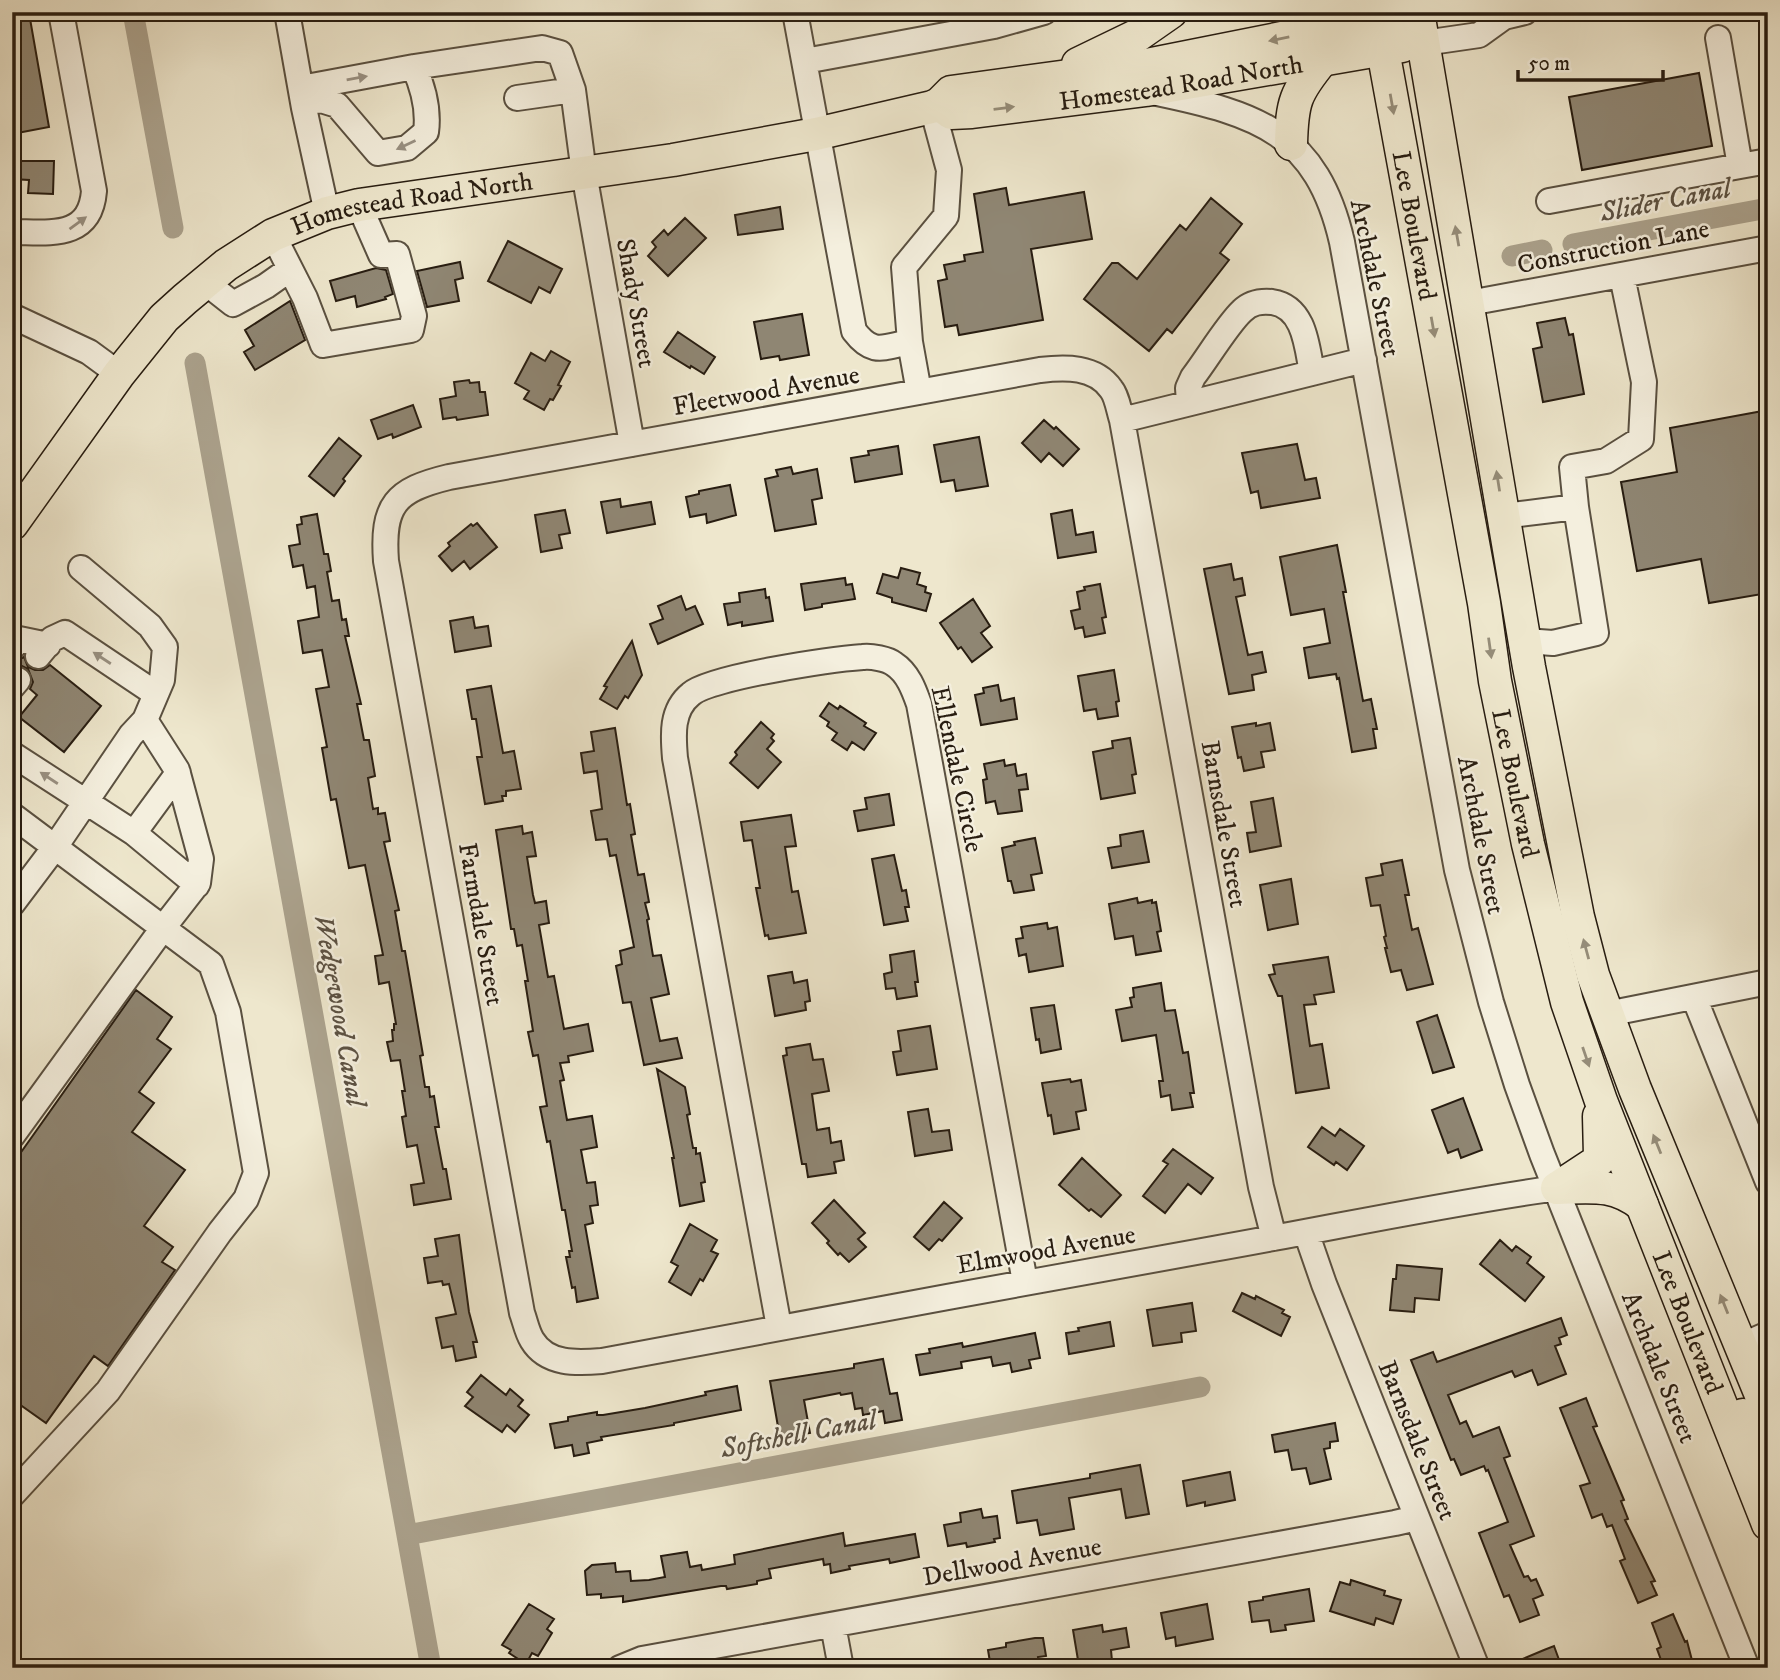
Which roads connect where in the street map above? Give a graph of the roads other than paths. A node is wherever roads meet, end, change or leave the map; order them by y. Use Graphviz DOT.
graph roads {
  1 [pos="61,12"];
  2 [pos="287,12"];
  3 [pos="795,12"];
  4 [pos="1044,12"];
  5 [pos="1171,12"];
  6 [pos="1506,13"];
  7 [pos="1422,20"];
  8 [pos="1378,27"];
  9 [pos="1718,38"];
  10 [pos="1322,60"];
  11 [pos="804,61"];
  12 [pos="414,67"];
  13 [pos="1020,83"];
  14 [pos="572,90"];
  15 [pos="1146,90"];
  16 [pos="302,95"];
  17 [pos="517,98"];
  18 [pos="936,106"];
  19 [pos="816,134"];
  20 [pos="1291,144"];
  21 [pos="1768,161"];
  22 [pos="1740,166"];
  23 [pos="584,173"];
  24 [pos="1549,201"];
  25 [pos="359,205"];
  26 [pos="327,213"];
  27 [pos="12,232"];
  28 [pos="273,235"];
  29 [pos="1768,248"];
  30 [pos="289,269"];
  31 [pos="1622,276"];
  32 [pos="205,282"];
  33 [pos="1469,303"];
  34 [pos="12,316"];
  35 [pos="910,342"];
  36 [pos="1364,360"];
  37 [pos="1312,373"];
  38 [pos="119,374"];
  39 [pos="919,392"];
  40 [pos="1189,403"];
  41 [pos="1122,420"];
  42 [pos="632,444"];
  43 [pos="397,498"];
  44 [pos="1466,507"];
  45 [pos="1576,507"];
  46 [pos="1504,516"];
  47 [pos="12,524"];
  48 [pos="81,568"];
  49 [pos="1525,641"];
  50 [pos="12,648"];
  51 [pos="156,694"];
  52 [pos="145,720"];
  53 [pos="12,754"];
  54 [pos="178,773"];
  55 [pos="85,802"];
  56 [pos="12,815"];
  57 [pos="193,828"];
  58 [pos="134,834"];
  59 [pos="55,847"];
  60 [pos="168,861"];
  61 [pos="197,885"];
  62 [pos="12,904"];
  63 [pos="163,928"];
  64 [pos="1768,982"];
  65 [pos="1693,997"];
  66 [pos="1607,1014"];
  67 [pos="1574,1024"];
  68 [pos="1597,1090"];
  69 [pos="12,1136"];
  70 [pos="1768,1182"];
  71 [pos="1557,1188"];
  72 [pos="1642,1205"];
  73 [pos="1307,1232"];
  74 [pos="1274,1238"];
  75 [pos="1025,1282"];
  76 [pos="1675,1291"];
  77 [pos="779,1327"];
  78 [pos="1754,1340"];
  79 [pos="546,1355"];
  80 [pos="1768,1412"];
  81 [pos="1768,1454"];
  82 [pos="12,1495"];
  83 [pos="1416,1518"];
  84 [pos="1768,1524"];
  85 [pos="833,1625"];
  86 [pos="620,1668"];
  87 [pos="841,1668"];
  88 [pos="1477,1668"];
  89 [pos="1747,1668"];
  27 -- 1 [label="street, one-way"];
  2 -- 16 [label="street"];
  3 -- 11 [label="street"];
  4 -- 11 [label="street"];
  5 -- 13 [label="main road"];
  6 -- 7 [label="street"];
  7 -- 8 [label="main road, Homestead Road North"];
  33 -- 7 [label="main road, Lee Boulevard, one-way"];
  8 -- 10 [label="main road, Homestead Road North"];
  8 -- 13 [label="main road, Homestead Road North, one-way"];
  8 -- 44 [label="main road, Lee Boulevard, one-way"];
  9 -- 22 [label="street"];
  10 -- 15 [label="main road, Homestead Road North"];
  10 -- 20 [label="main road"];
  11 -- 19 [label="street"];
  12 -- 14 [label="street, Shady Street"];
  16 -- 12 [label="street, one-way"];
  12 -- 16 [label="street, one-way"];
  13 -- 18 [label="main road, Homestead Road North"];
  14 -- 17 [label="street"];
  14 -- 23 [label="street, Shady Street"];
  18 -- 15 [label="main road, Homestead Road North, one-way"];
  15 -- 20 [label="street, Archdale Street"];
  16 -- 26 [label="street"];
  18 -- 19 [label="main road, Homestead Road North"];
  18 -- 35 [label="street"];
  19 -- 23 [label="main road, Homestead Road North"];
  19 -- 35 [label="street"];
  20 -- 36 [label="street, Archdale Street"];
  21 -- 22 [label="street"];
  22 -- 24 [label="street"];
  23 -- 25 [label="main road, Homestead Road North"];
  23 -- 42 [label="street, Shady Street"];
  25 -- 26 [label="main road, Homestead Road North"];
  25 -- 30 [label="street"];
  26 -- 28 [label="main road, Homestead Road North"];
  28 -- 30 [label="street"];
  28 -- 32 [label="main road, Homestead Road North"];
  29 -- 31 [label="street, Construction Lane"];
  30 -- 32 [label="street"];
  31 -- 33 [label="street, Construction Lane"];
  31 -- 45 [label="street"];
  32 -- 38 [label="main road, Homestead Road North"];
  46 -- 33 [label="main road, Lee Boulevard, one-way"];
  34 -- 38 [label="street"];
  35 -- 39 [label="street"];
  36 -- 37 [label="street"];
  36 -- 71 [label="street, Archdale Street"];
  37 -- 40 [label="street"];
  37 -- 40 [label="street"];
  38 -- 47 [label="main road, Homestead Road North"];
  39 -- 41 [label="street, Fleetwood Avenue"];
  39 -- 42 [label="street, Fleetwood Avenue"];
  40 -- 41 [label="street"];
  41 -- 74 [label="street, Barnsdale Street"];
  42 -- 43 [label="street, Fleetwood Avenue"];
  43 -- 79 [label="street, Farmdale Street"];
  44 -- 49 [label="main road"];
  44 -- 67 [label="main road, Lee Boulevard, one-way"];
  45 -- 46 [label="street"];
  45 -- 49 [label="street"];
  46 -- 49 [label="main road, Lee Boulevard"];
  48 -- 51 [label="street"];
  66 -- 49 [label="main road, Lee Boulevard, one-way"];
  51 -- 50 [label="street, one-way"];
  51 -- 52 [label="street"];
  52 -- 54 [label="street"];
  52 -- 55 [label="street"];
  55 -- 53 [label="street, one-way"];
  54 -- 57 [label="street"];
  54 -- 58 [label="street"];
  55 -- 58 [label="street"];
  55 -- 59 [label="street"];
  56 -- 59 [label="street"];
  57 -- 60 [label="street"];
  57 -- 61 [label="street"];
  58 -- 60 [label="street"];
  59 -- 62 [label="street"];
  59 -- 63 [label="street"];
  60 -- 61 [label="street"];
  61 -- 63 [label="street"];
  63 -- 69 [label="street"];
  63 -- 82 [label="street"];
  64 -- 65 [label="street"];
  65 -- 66 [label="street"];
  65 -- 70 [label="street"];
  66 -- 67 [label="main road"];
  78 -- 66 [label="main road, Lee Boulevard, one-way"];
  67 -- 68 [label="main road, Lee Boulevard, one-way"];
  68 -- 71 [label="main road"];
  68 -- 72 [label="main road, Lee Boulevard"];
  71 -- 72 [label="main road"];
  71 -- 73 [label="street, Elmwood Avenue"];
  71 -- 89 [label="street, Archdale Street"];
  72 -- 76 [label="main road, Lee Boulevard"];
  73 -- 74 [label="street, Elmwood Avenue"];
  73 -- 83 [label="street, Barnsdale Street"];
  74 -- 75 [label="street, Elmwood Avenue"];
  75 -- 77 [label="street, Elmwood Avenue"];
  75 -- 77 [label="street, Ellendale Circle"];
  76 -- 81 [label="main road"];
  76 -- 84 [label="main road, Lee Boulevard"];
  77 -- 79 [label="street, Elmwood Avenue"];
  78 -- 80 [label="main road, Lee Boulevard"];
  83 -- 85 [label="street, Dellwood Avenue"];
  83 -- 88 [label="street, Barnsdale Street"];
  85 -- 86 [label="street, Dellwood Avenue"];
  85 -- 87 [label="street"];
}
